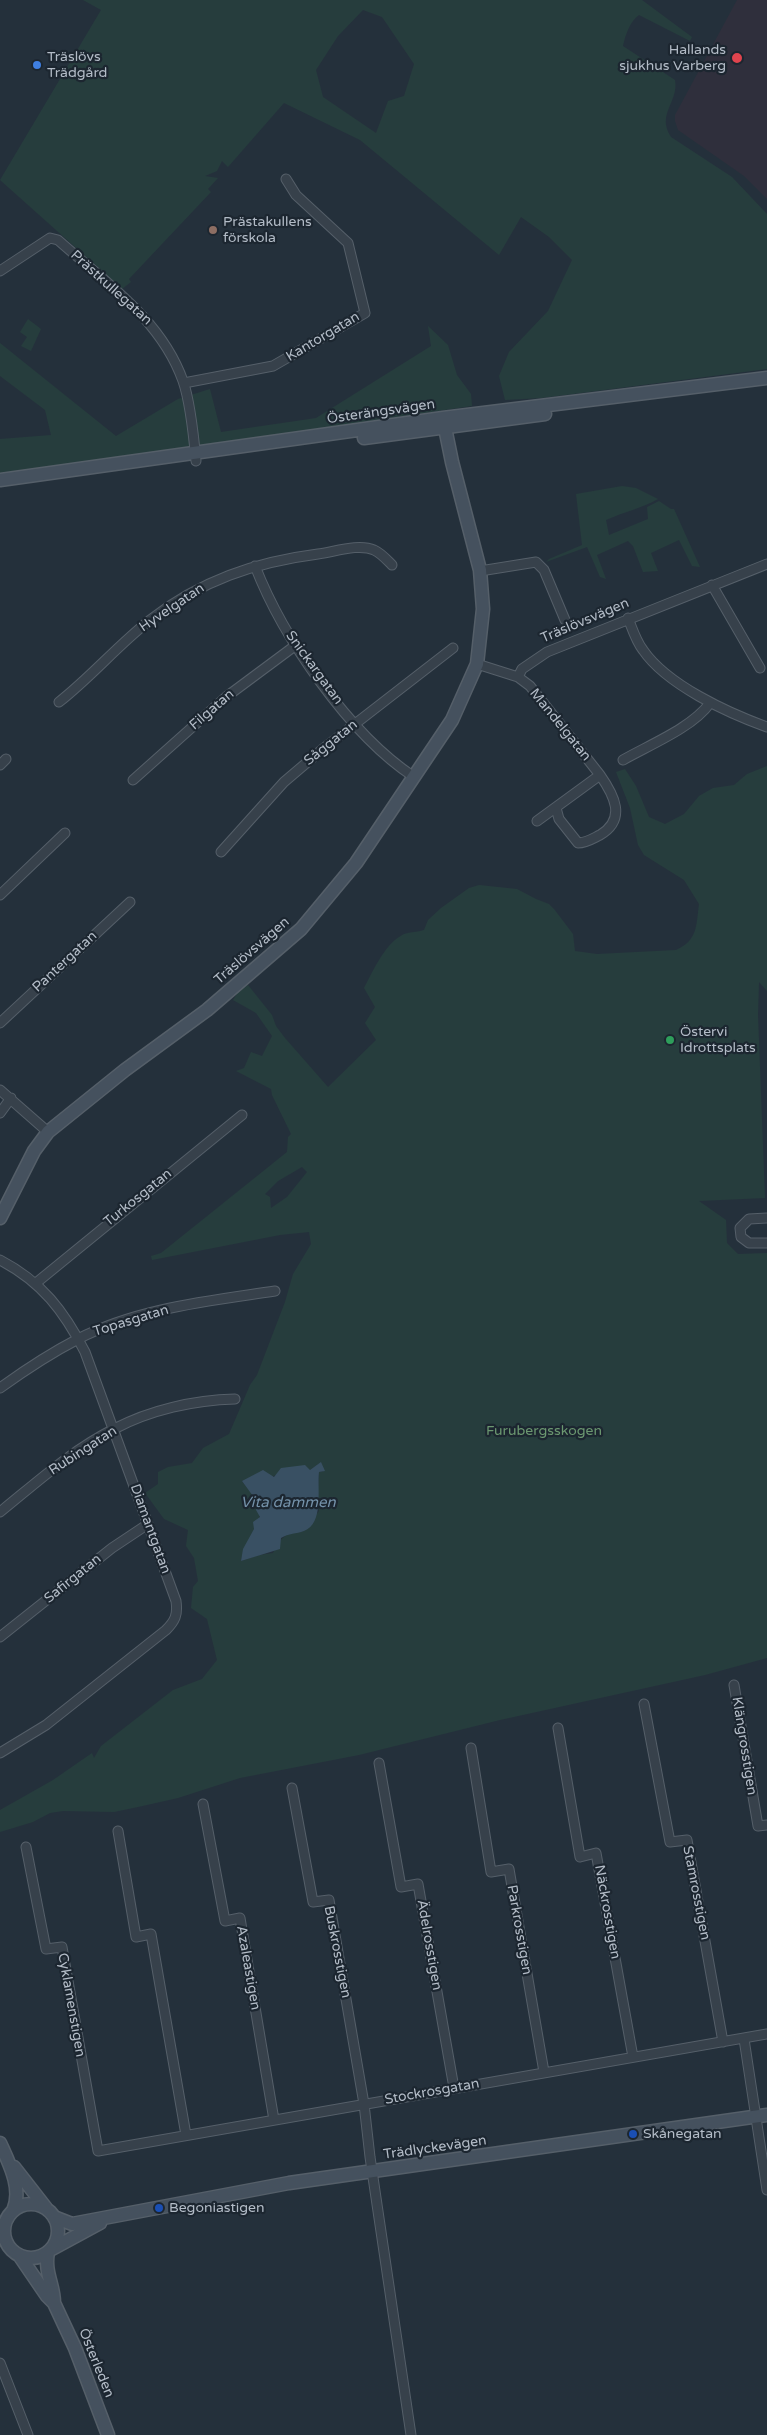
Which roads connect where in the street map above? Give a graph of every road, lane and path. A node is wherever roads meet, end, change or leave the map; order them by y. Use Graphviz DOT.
graph roads {
  1 [pos="286,179"];
  2 [pos="0,271"];
  3 [pos="767,378"];
  4 [pos="184,383"];
  5 [pos="767,384"];
  6 [pos="444,423"];
  7 [pos="196,458"];
  8 [pos="0,480"];
  9 [pos="0,486"];
  10 [pos="767,564"];
  11 [pos="392,565"];
  12 [pos="255,566"];
  13 [pos="480,572"];
  14 [pos="712,585"];
  15 [pos="628,618"];
  16 [pos="565,620"];
  17 [pos="296,645"];
  18 [pos="453,648"];
  19 [pos="477,664"];
  20 [pos="760,668"];
  21 [pos="518,677"];
  22 [pos="59,702"];
  23 [pos="710,703"];
  24 [pos="355,724"];
  25 [pos="767,727"];
  26 [pos="623,760"];
  27 [pos="600,775"];
  28 [pos="414,777"];
  29 [pos="133,780"];
  30 [pos="556,808"];
  31 [pos="538,821"];
  32 [pos="65,833"];
  33 [pos="221,852"];
  34 [pos="0,895"];
  35 [pos="130,902"];
  36 [pos="0,1023"];
  37 [pos="0,1090"];
  38 [pos="11,1098"];
  39 [pos="0,1113"];
  40 [pos="242,1114"];
  41 [pos="48,1132"];
  42 [pos="0,1218"];
  43 [pos="767,1218"];
  44 [pos="767,1242"];
  45 [pos="0,1260"];
  46 [pos="36,1283"];
  47 [pos="275,1291"];
  48 [pos="78,1339"];
  49 [pos="0,1388"];
  50 [pos="235,1399"];
  51 [pos="114,1428"];
  52 [pos="0,1512"];
  53 [pos="148,1524"];
  54 [pos="0,1637"];
  55 [pos="734,1685"];
  56 [pos="644,1704"];
  57 [pos="558,1728"];
  58 [pos="471,1748"];
  59 [pos="0,1753"];
  60 [pos="379,1764"];
  61 [pos="292,1788"];
  62 [pos="203,1804"];
  63 [pos="767,1825"];
  64 [pos="118,1830"];
  65 [pos="26,1847"];
  66 [pos="767,2034"];
  67 [pos="744,2039"];
  68 [pos="723,2042"];
  69 [pos="633,2057"];
  70 [pos="544,2072"];
  71 [pos="454,2088"];
  72 [pos="364,2104"];
  73 [pos="761,2116"];
  74 [pos="274,2120"];
  75 [pos="186,2135"];
  76 [pos="0,2143"];
  77 [pos="98,2151"];
  78 [pos="6,2157"];
  79 [pos="372,2172"];
  80 [pos="767,2190"];
  81 [pos="51,2213"];
  82 [pos="7,2216"];
  83 [pos="109,2219"];
  84 [pos="3,2240"];
  85 [pos="50,2251"];
  86 [pos="19,2255"];
  87 [pos="54,2303"];
  88 [pos="0,2364"];
  89 [pos="28,2435"];
  90 [pos="108,2435"];
  91 [pos="411,2435"];
  1 -- 4 [label="street, Kantorgatan"];
  2 -- 4 [label="street, Prästkullegatan"];
  3 -- 6 [label="street, Österängsvägen"];
  4 -- 7 [label="street, Prästkullegatan"];
  5 -- 6 [label="street, Österängsvägen"];
  6 -- 7 [label="street, Österängsvägen"];
  6 -- 13 [label="street, Träslövsvägen"];
  7 -- 8 [label="street, Österängsvägen"];
  7 -- 9 [label="street, Österängsvägen"];
  10 -- 14 [label="street, Träslövsvägen"];
  11 -- 12 [label="street, Hyvelgatan"];
  12 -- 17 [label="street, Snickargatan"];
  12 -- 22 [label="street, Hyvelgatan"];
  13 -- 16 [label="street, Träslövsvägen"];
  13 -- 19 [label="street, Träslövsvägen"];
  14 -- 15 [label="street, Träslövsvägen"];
  14 -- 20 [label="street"];
  15 -- 21 [label="street, Träslövsvägen"];
  15 -- 23 [label="street"];
  17 -- 24 [label="street, Snickargatan"];
  17 -- 29 [label="street, Filgatan"];
  18 -- 24 [label="street, Såggatan"];
  19 -- 21 [label="street"];
  19 -- 28 [label="street, Träslövsvägen"];
  21 -- 27 [label="street, Mandelgatan"];
  23 -- 25 [label="street"];
  23 -- 26 [label="street"];
  24 -- 28 [label="street, Snickargatan"];
  24 -- 33 [label="street, Såggatan"];
  27 -- 30 [label="street, Mandelgatan"];
  27 -- 30 [label="street, Mandelgatan"];
  28 -- 41 [label="street, Träslövsvägen"];
  30 -- 31 [label="street, Mandelgatan"];
  32 -- 34 [label="street"];
  35 -- 36 [label="street, Pantergatan"];
  37 -- 38 [label="street"];
  38 -- 39 [label="street"];
  38 -- 41 [label="street"];
  40 -- 46 [label="street, Turkosgatan"];
  41 -- 42 [label="street, Träslövsvägen"];
  43 -- 44 [label="street"];
  45 -- 46 [label="street, Diamantgatan"];
  46 -- 48 [label="street, Diamantgatan"];
  47 -- 48 [label="street, Topasgatan"];
  48 -- 49 [label="street, Topasgatan"];
  48 -- 51 [label="street, Diamantgatan"];
  50 -- 51 [label="street, Rubingatan"];
  51 -- 52 [label="street, Rubingatan"];
  51 -- 53 [label="street, Diamantgatan"];
  53 -- 54 [label="street, Safirgatan"];
  53 -- 59 [label="street, Diamantgatan"];
  55 -- 63 [label="street, Klängrosstigen"];
  56 -- 68 [label="street, Stamrosstigen"];
  57 -- 69 [label="street, Näckrosstigen"];
  58 -- 70 [label="street, Parkrosstigen"];
  60 -- 71 [label="street, Ädelrosstigen"];
  61 -- 72 [label="street, Buskrosstigen"];
  62 -- 74 [label="street, Azaleastigen"];
  64 -- 75 [label="street"];
  65 -- 77 [label="street, Cyklamenstigen"];
  66 -- 67 [label="street, Stockrosgatan"];
  67 -- 68 [label="street, Stockrosgatan"];
  67 -- 73 [label="street"];
  68 -- 69 [label="street, Stockrosgatan"];
  69 -- 70 [label="street, Stockrosgatan"];
  70 -- 71 [label="street, Stockrosgatan"];
  71 -- 72 [label="street, Stockrosgatan"];
  72 -- 74 [label="street, Stockrosgatan"];
  72 -- 79 [label="street"];
  73 -- 79 [label="street, Trädlyckevägen"];
  73 -- 80 [label="street"];
  74 -- 75 [label="street, Stockrosgatan"];
  75 -- 77 [label="street, Stockrosgatan"];
  76 -- 78 [label="street"];
  78 -- 81 [label="street"];
  78 -- 82 [label="street"];
  79 -- 83 [label="street, Trädlyckevägen"];
  79 -- 91 [label="street"];
  81 -- 82 [label="street, Trädlyckevägen"];
  81 -- 83 [label="street, Trädlyckevägen"];
  81 -- 85 [label="street"];
  82 -- 84 [label="street"];
  83 -- 85 [label="street, Trädlyckevägen"];
  84 -- 86 [label="street"];
  85 -- 86 [label="street, Trädlyckevägen"];
  85 -- 87 [label="street, Österleden"];
  86 -- 87 [label="street, Österleden"];
  87 -- 90 [label="street, Österleden"];
  88 -- 89 [label="street"];
}
